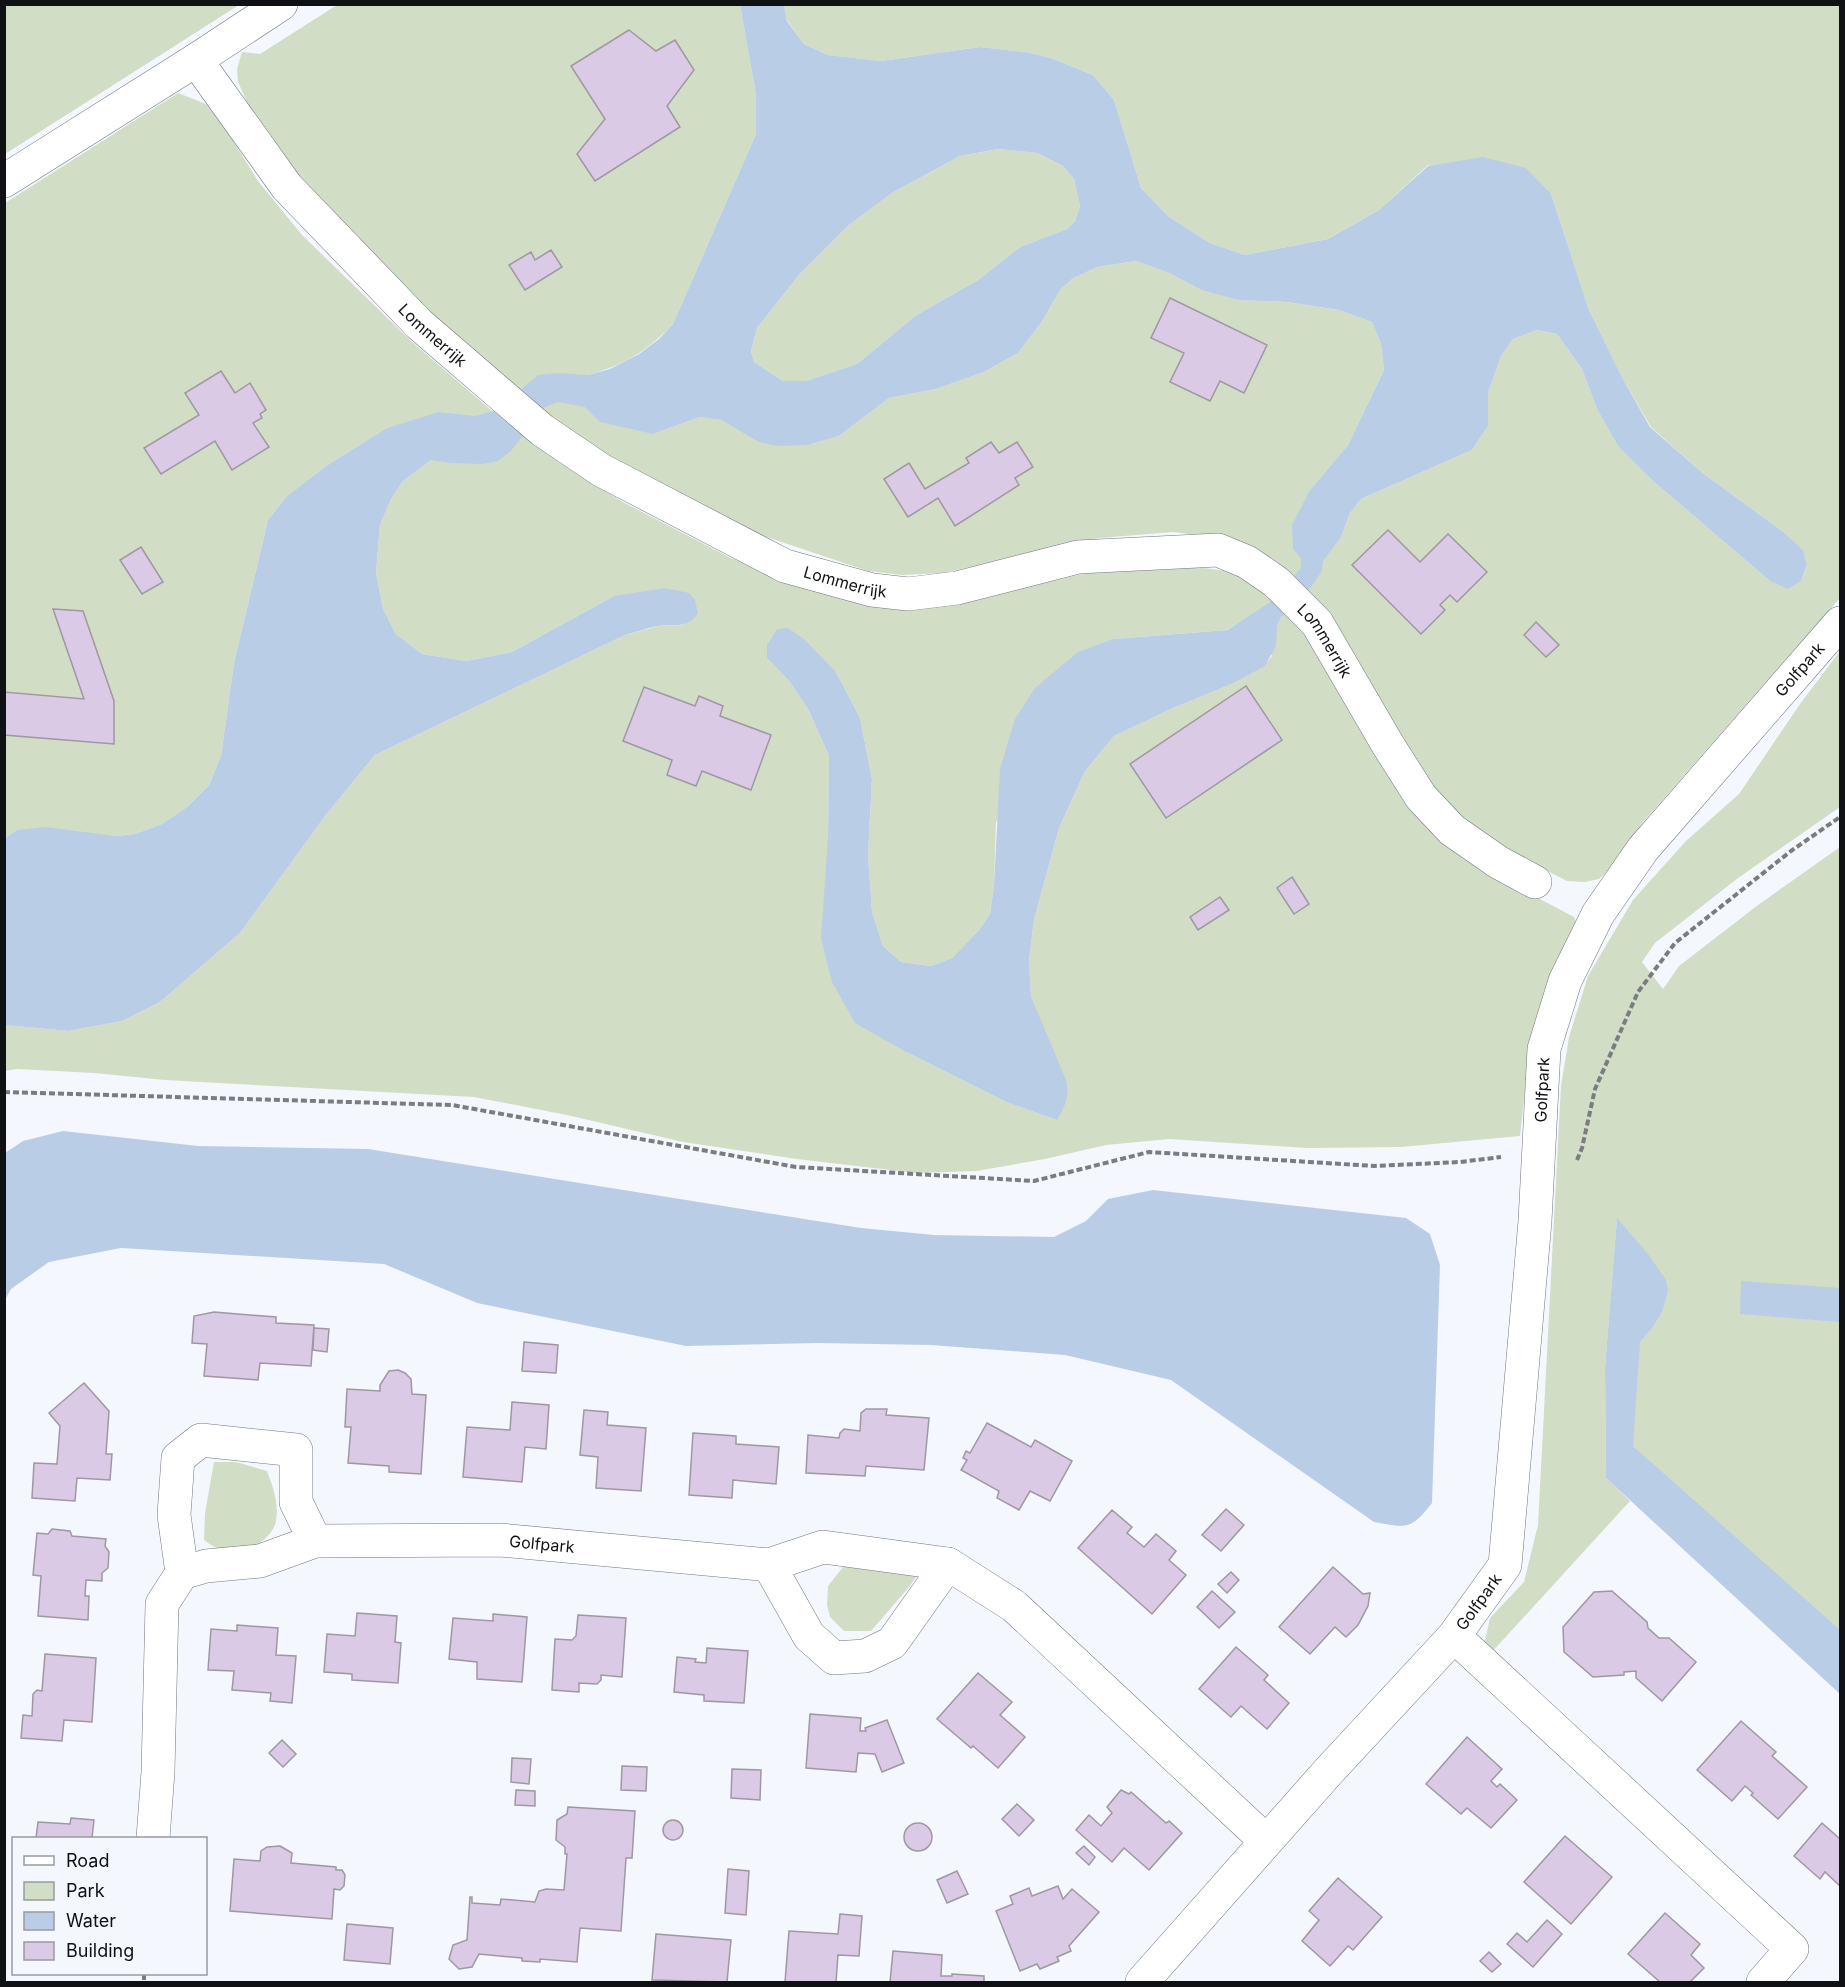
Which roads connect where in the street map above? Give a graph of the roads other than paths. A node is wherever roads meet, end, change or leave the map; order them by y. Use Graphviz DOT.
graph roads {
  1 [pos="281,4"];
  2 [pos="196,60"];
  3 [pos="4,181"];
  4 [pos="1840,623"];
  5 [pos="1535,882"];
  6 [pos="315,1541"];
  7 [pos="948,1564"];
  8 [pos="769,1565"];
  9 [pos="182,1572"];
  10 [pos="1454,1636"];
  11 [pos="153,1837"];
  12 [pos="1266,1841"];
  13 [pos="1142,1983"];
  14 [pos="1763,1983"];
  1 -- 2 [label="street"];
  2 -- 3 [label="street"];
  2 -- 5 [label="street, Lommerrijk"];
  4 -- 10 [label="street, Golfpark"];
  6 -- 8 [label="street, Golfpark"];
  6 -- 9 [label="street, Golfpark"];
  6 -- 9 [label="street"];
  7 -- 8 [label="street, Golfpark"];
  7 -- 8 [label="street"];
  7 -- 12 [label="street, Golfpark"];
  9 -- 11 [label="street"];
  10 -- 12 [label="street, Golfpark"];
  10 -- 14 [label="street, Golfpark"];
  12 -- 13 [label="street, Golfpark"];
}
